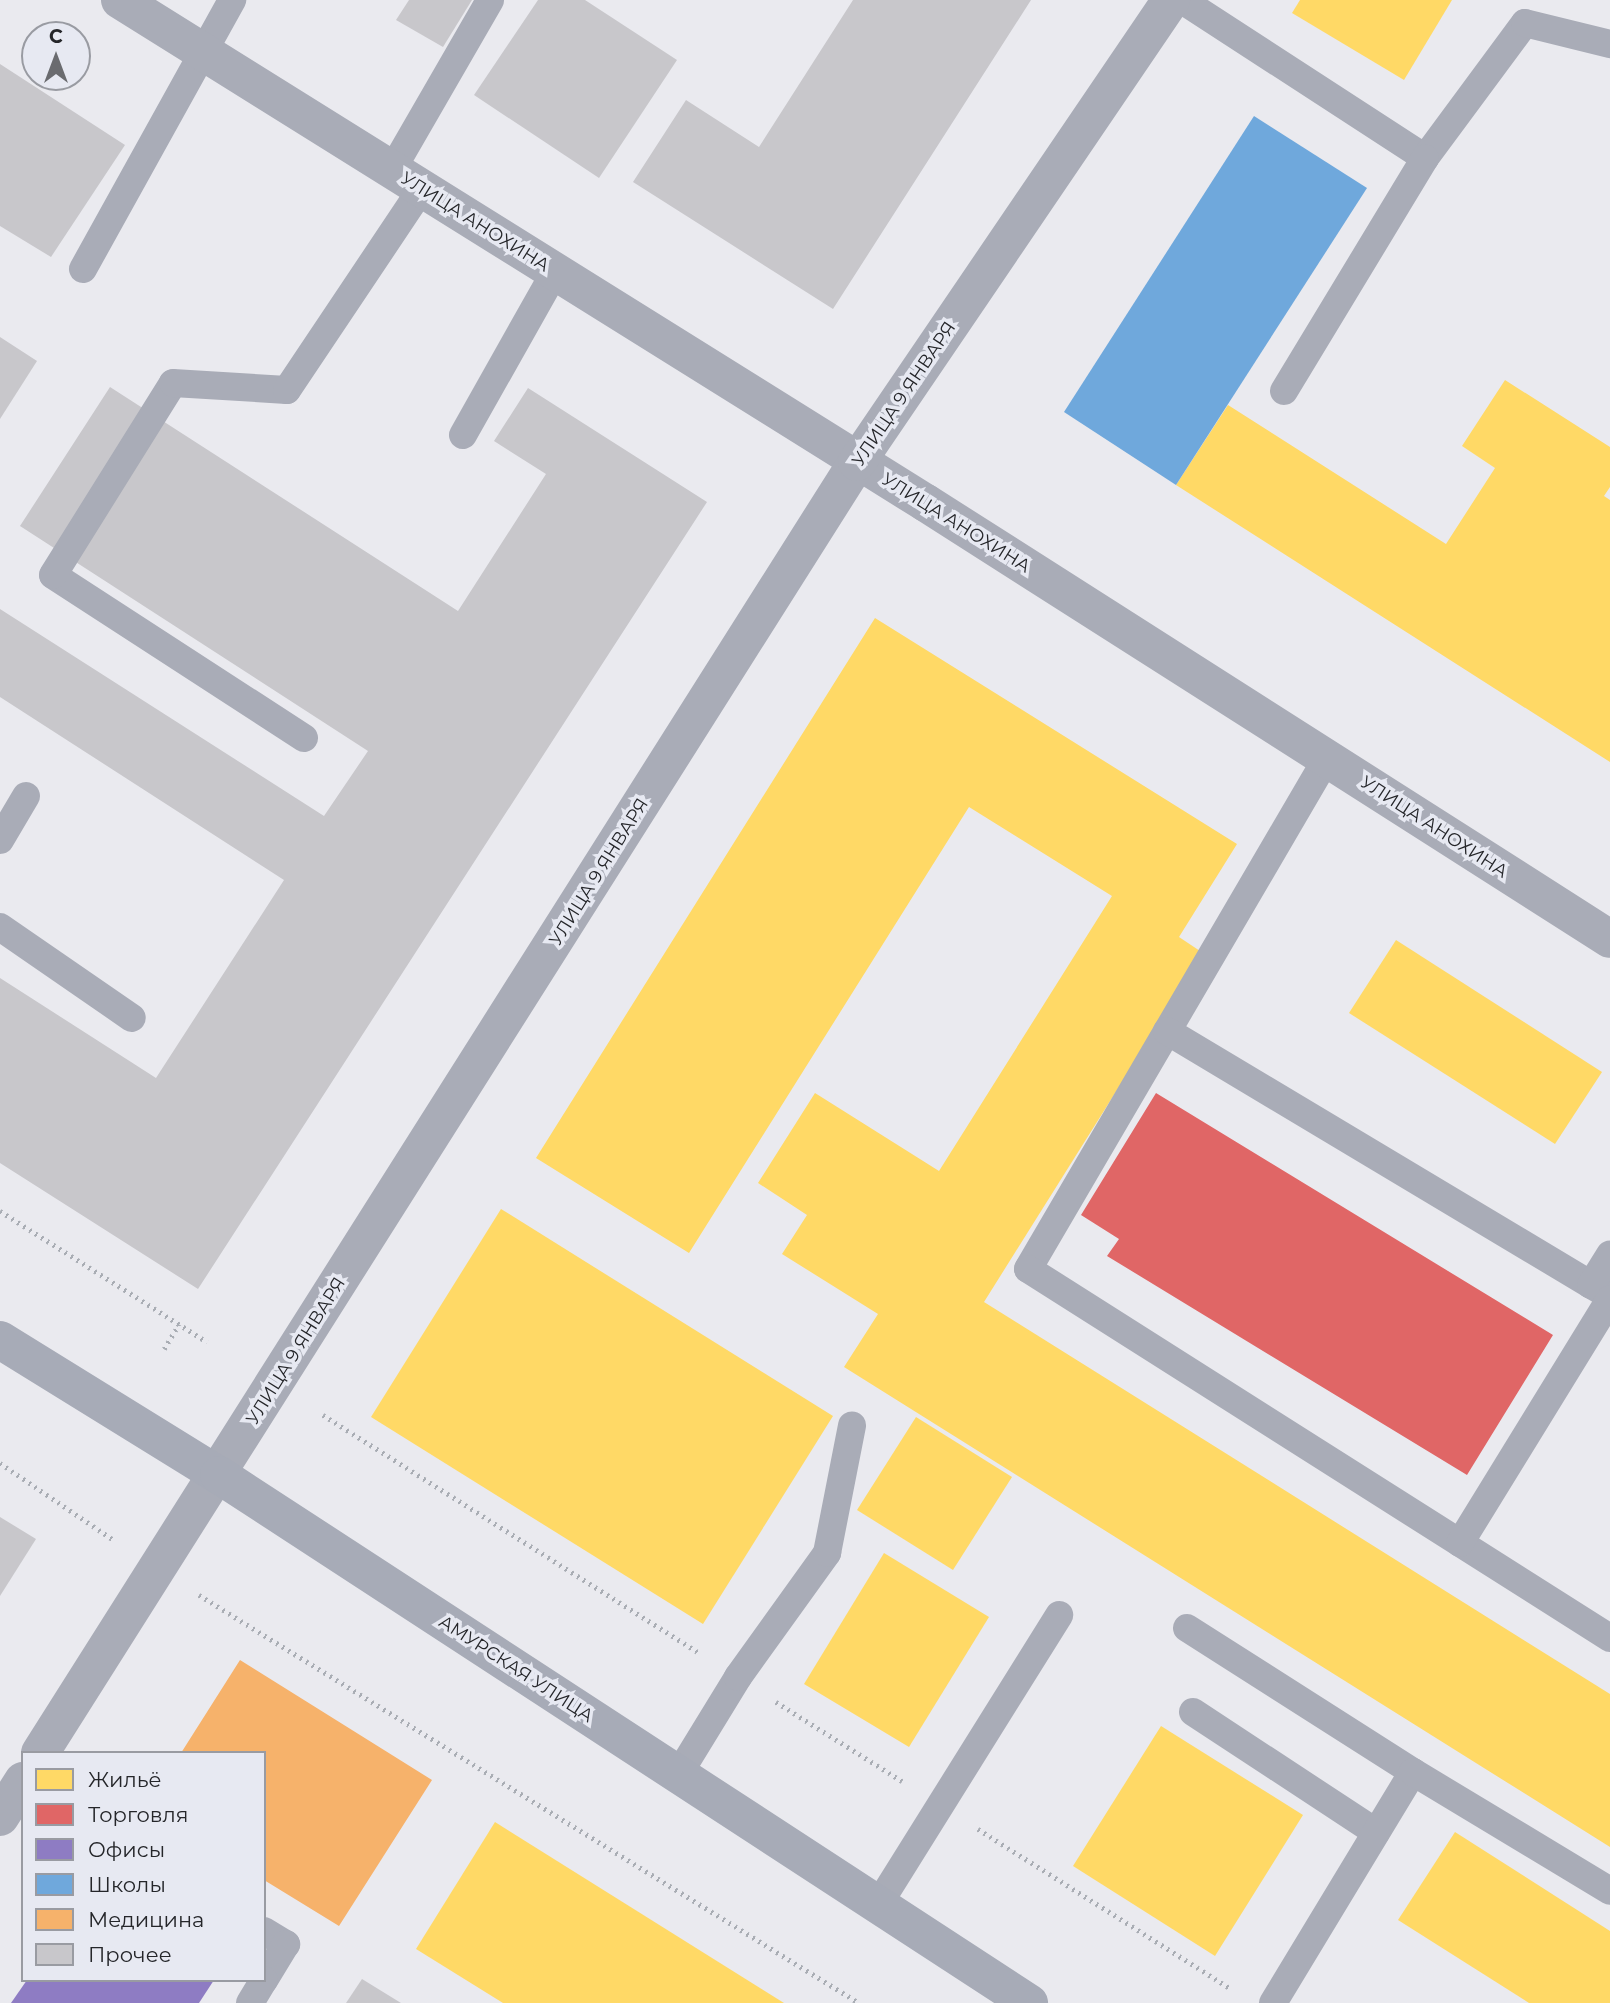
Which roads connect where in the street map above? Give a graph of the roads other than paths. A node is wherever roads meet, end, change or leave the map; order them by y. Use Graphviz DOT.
graph roads {
  1 [pos="120,0"];
  2 [pos="232,0"];
  3 [pos="490,0"];
  4 [pos="1171,0"];
  5 [pos="1182,0"];
  6 [pos="1610,44"];
  7 [pos="202,51"];
  8 [pos="1425,158"];
  9 [pos="407,179"];
  10 [pos="83,269"];
  11 [pos="555,272"];
  12 [pos="1284,391"];
  13 [pos="463,435"];
  14 [pos="857,462"];
  15 [pos="304,738"];
  16 [pos="1327,758"];
  17 [pos="26,796"];
  18 [pos="0,840"];
  19 [pos="0,927"];
  20 [pos="1610,939"];
  21 [pos="132,1018"];
  22 [pos="1167,1031"];
  23 [pos="1610,1255"];
  24 [pos="1604,1293"];
  25 [pos="0,1340"];
  26 [pos="852,1425"];
  27 [pos="219,1475"];
  28 [pos="1460,1543"];
  29 [pos="1059,1615"];
  30 [pos="1187,1628"];
  31 [pos="1610,1638"];
  32 [pos="1193,1713"];
  33 [pos="42,1751"];
  34 [pos="1413,1772"];
  35 [pos="678,1775"];
  36 [pos="21,1784"];
  37 [pos="0,1817"];
  38 [pos="1376,1832"];
  39 [pos="1610,1891"];
  40 [pos="877,1905"];
  41 [pos="266,1932"];
  42 [pos="266,1977"];
  43 [pos="263,1982"];
  44 [pos="250,2003"];
  45 [pos="1029,2003"];
  46 [pos="1273,2003"];
  1 -- 7 [label="street, УЛИЦА АНОХИНА"];
  2 -- 7 [label="lane"];
  3 -- 9 [label="lane"];
  4 -- 14 [label="street, УЛИЦА 9 ЯНВАРЯ"];
  5 -- 8 [label="lane"];
  6 -- 8 [label="lane"];
  7 -- 9 [label="street, УЛИЦА АНОХИНА"];
  7 -- 10 [label="lane"];
  8 -- 12 [label="lane"];
  9 -- 11 [label="street, УЛИЦА АНОХИНА"];
  9 -- 15 [label="lane"];
  11 -- 13 [label="lane"];
  11 -- 14 [label="street, УЛИЦА АНОХИНА"];
  14 -- 16 [label="street, УЛИЦА АНОХИНА"];
  14 -- 27 [label="street, УЛИЦА 9 ЯНВАРЯ"];
  16 -- 20 [label="street, УЛИЦА АНОХИНА"];
  16 -- 22 [label="lane"];
  17 -- 18 [label="lane"];
  19 -- 21 [label="lane"];
  22 -- 24 [label="lane"];
  22 -- 28 [label="lane"];
  23 -- 24 [label="lane"];
  24 -- 28 [label="lane"];
  25 -- 27 [label="main road, АМУРСКАЯ УЛИЦА"];
  26 -- 35 [label="lane"];
  27 -- 33 [label="street, УЛИЦА 9 ЯНВАРЯ"];
  27 -- 35 [label="main road, АМУРСКАЯ УЛИЦА"];
  28 -- 31 [label="lane"];
  29 -- 40 [label="lane"];
  30 -- 34 [label="lane"];
  32 -- 38 [label="lane"];
  34 -- 38 [label="lane"];
  34 -- 39 [label="lane"];
  35 -- 40 [label="main road, АМУРСКАЯ УЛИЦА"];
  36 -- 37 [label="street, УЛИЦА 9 ЯНВАРЯ"];
  38 -- 46 [label="lane"];
  40 -- 45 [label="main road, АМУРСКАЯ УЛИЦА"];
  41 -- 42 [label="lane"];
  43 -- 44 [label="lane"];
}
